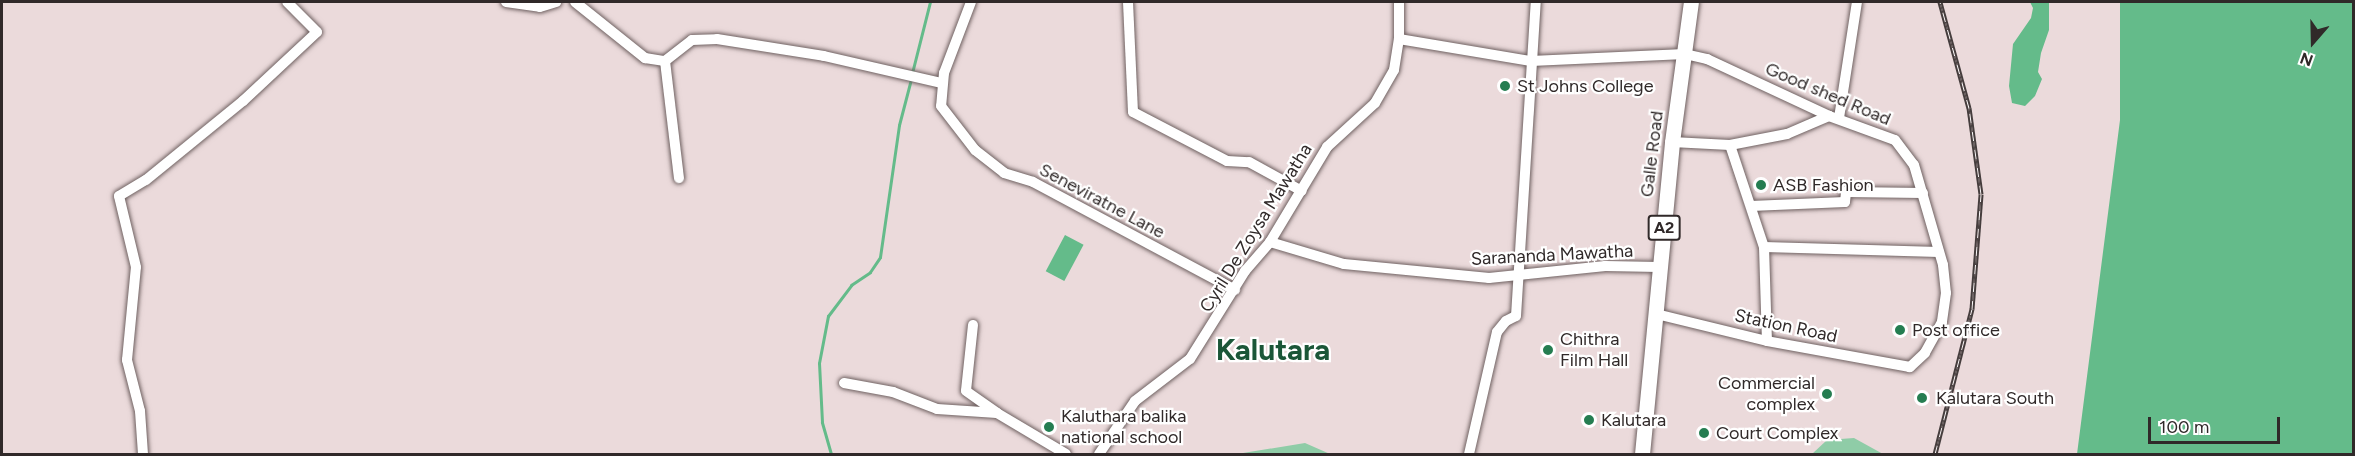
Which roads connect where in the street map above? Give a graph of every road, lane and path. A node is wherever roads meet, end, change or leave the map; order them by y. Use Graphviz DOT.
graph roads {
  1 [pos="287,2"];
  2 [pos="506,2"];
  3 [pos="556,2"];
  4 [pos="575,2"];
  5 [pos="971,2"];
  6 [pos="1128,2"];
  7 [pos="1399,2"];
  8 [pos="1536,2"];
  9 [pos="1691,2"];
  10 [pos="1857,2"];
  11 [pos="1399,39"];
  12 [pos="1685,54"];
  13 [pos="664,61"];
  14 [pos="1532,61"];
  15 [pos="941,83"];
  16 [pos="1834,117"];
  17 [pos="1672,142"];
  18 [pos="1730,145"];
  19 [pos="679,178"];
  20 [pos="1302,191"];
  21 [pos="1923,193"];
  22 [pos="1751,206"];
  23 [pos="1270,242"];
  24 [pos="1764,247"];
  25 [pos="1939,252"];
  26 [pos="1659,267"];
  27 [pos="1520,272"];
  28 [pos="1235,290"];
  29 [pos="1656,314"];
  30 [pos="973,325"];
  31 [pos="1767,341"];
  32 [pos="1910,367"];
  33 [pos="844,383"];
  34 [pos="998,413"];
  35 [pos="143,454"];
  36 [pos="1066,454"];
  37 [pos="1100,454"];
  38 [pos="1469,454"];
  39 [pos="1642,454"];
  1 -- 35 [label="street"];
  2 -- 3 [label="street"];
  4 -- 13 [label="street"];
  5 -- 15 [label="street, Seneviratne Lane"];
  6 -- 20 [label="street"];
  7 -- 11 [label="street, Cyril De Zoysa Mawatha"];
  8 -- 14 [label="street"];
  9 -- 12 [label="highway, Galle Road / A2"];
  10 -- 16 [label="street"];
  11 -- 14 [label="street, Good shed Road"];
  11 -- 20 [label="street, Cyril De Zoysa Mawatha"];
  12 -- 14 [label="street, Good shed Road"];
  12 -- 16 [label="street, Good shed Road"];
  12 -- 17 [label="highway, Galle Road / A2"];
  13 -- 15 [label="street"];
  13 -- 19 [label="street"];
  14 -- 27 [label="street"];
  15 -- 28 [label="street, Seneviratne Lane"];
  16 -- 18 [label="street"];
  16 -- 21 [label="street, Good shed Road"];
  17 -- 18 [label="street"];
  17 -- 26 [label="highway, Galle Road / A2"];
  18 -- 22 [label="street"];
  20 -- 23 [label="street, Cyril De Zoysa Mawatha"];
  21 -- 22 [label="street"];
  21 -- 25 [label="street, Good shed Road"];
  22 -- 24 [label="street"];
  23 -- 27 [label="street, Sarananda Mawatha"];
  23 -- 28 [label="street, Cyril De Zoysa Mawatha"];
  24 -- 25 [label="street"];
  24 -- 31 [label="street"];
  25 -- 32 [label="street, Good shed Road"];
  26 -- 27 [label="street, Sarananda Mawatha"];
  26 -- 29 [label="highway, Galle Road / A2"];
  27 -- 38 [label="street"];
  28 -- 37 [label="street, Cyril De Zoysa Mawatha"];
  29 -- 31 [label="street, Station Road"];
  29 -- 39 [label="highway, Galle Road / A2"];
  30 -- 34 [label="street"];
  31 -- 32 [label="street, Station Road"];
  33 -- 34 [label="street"];
  34 -- 36 [label="street"];
}
